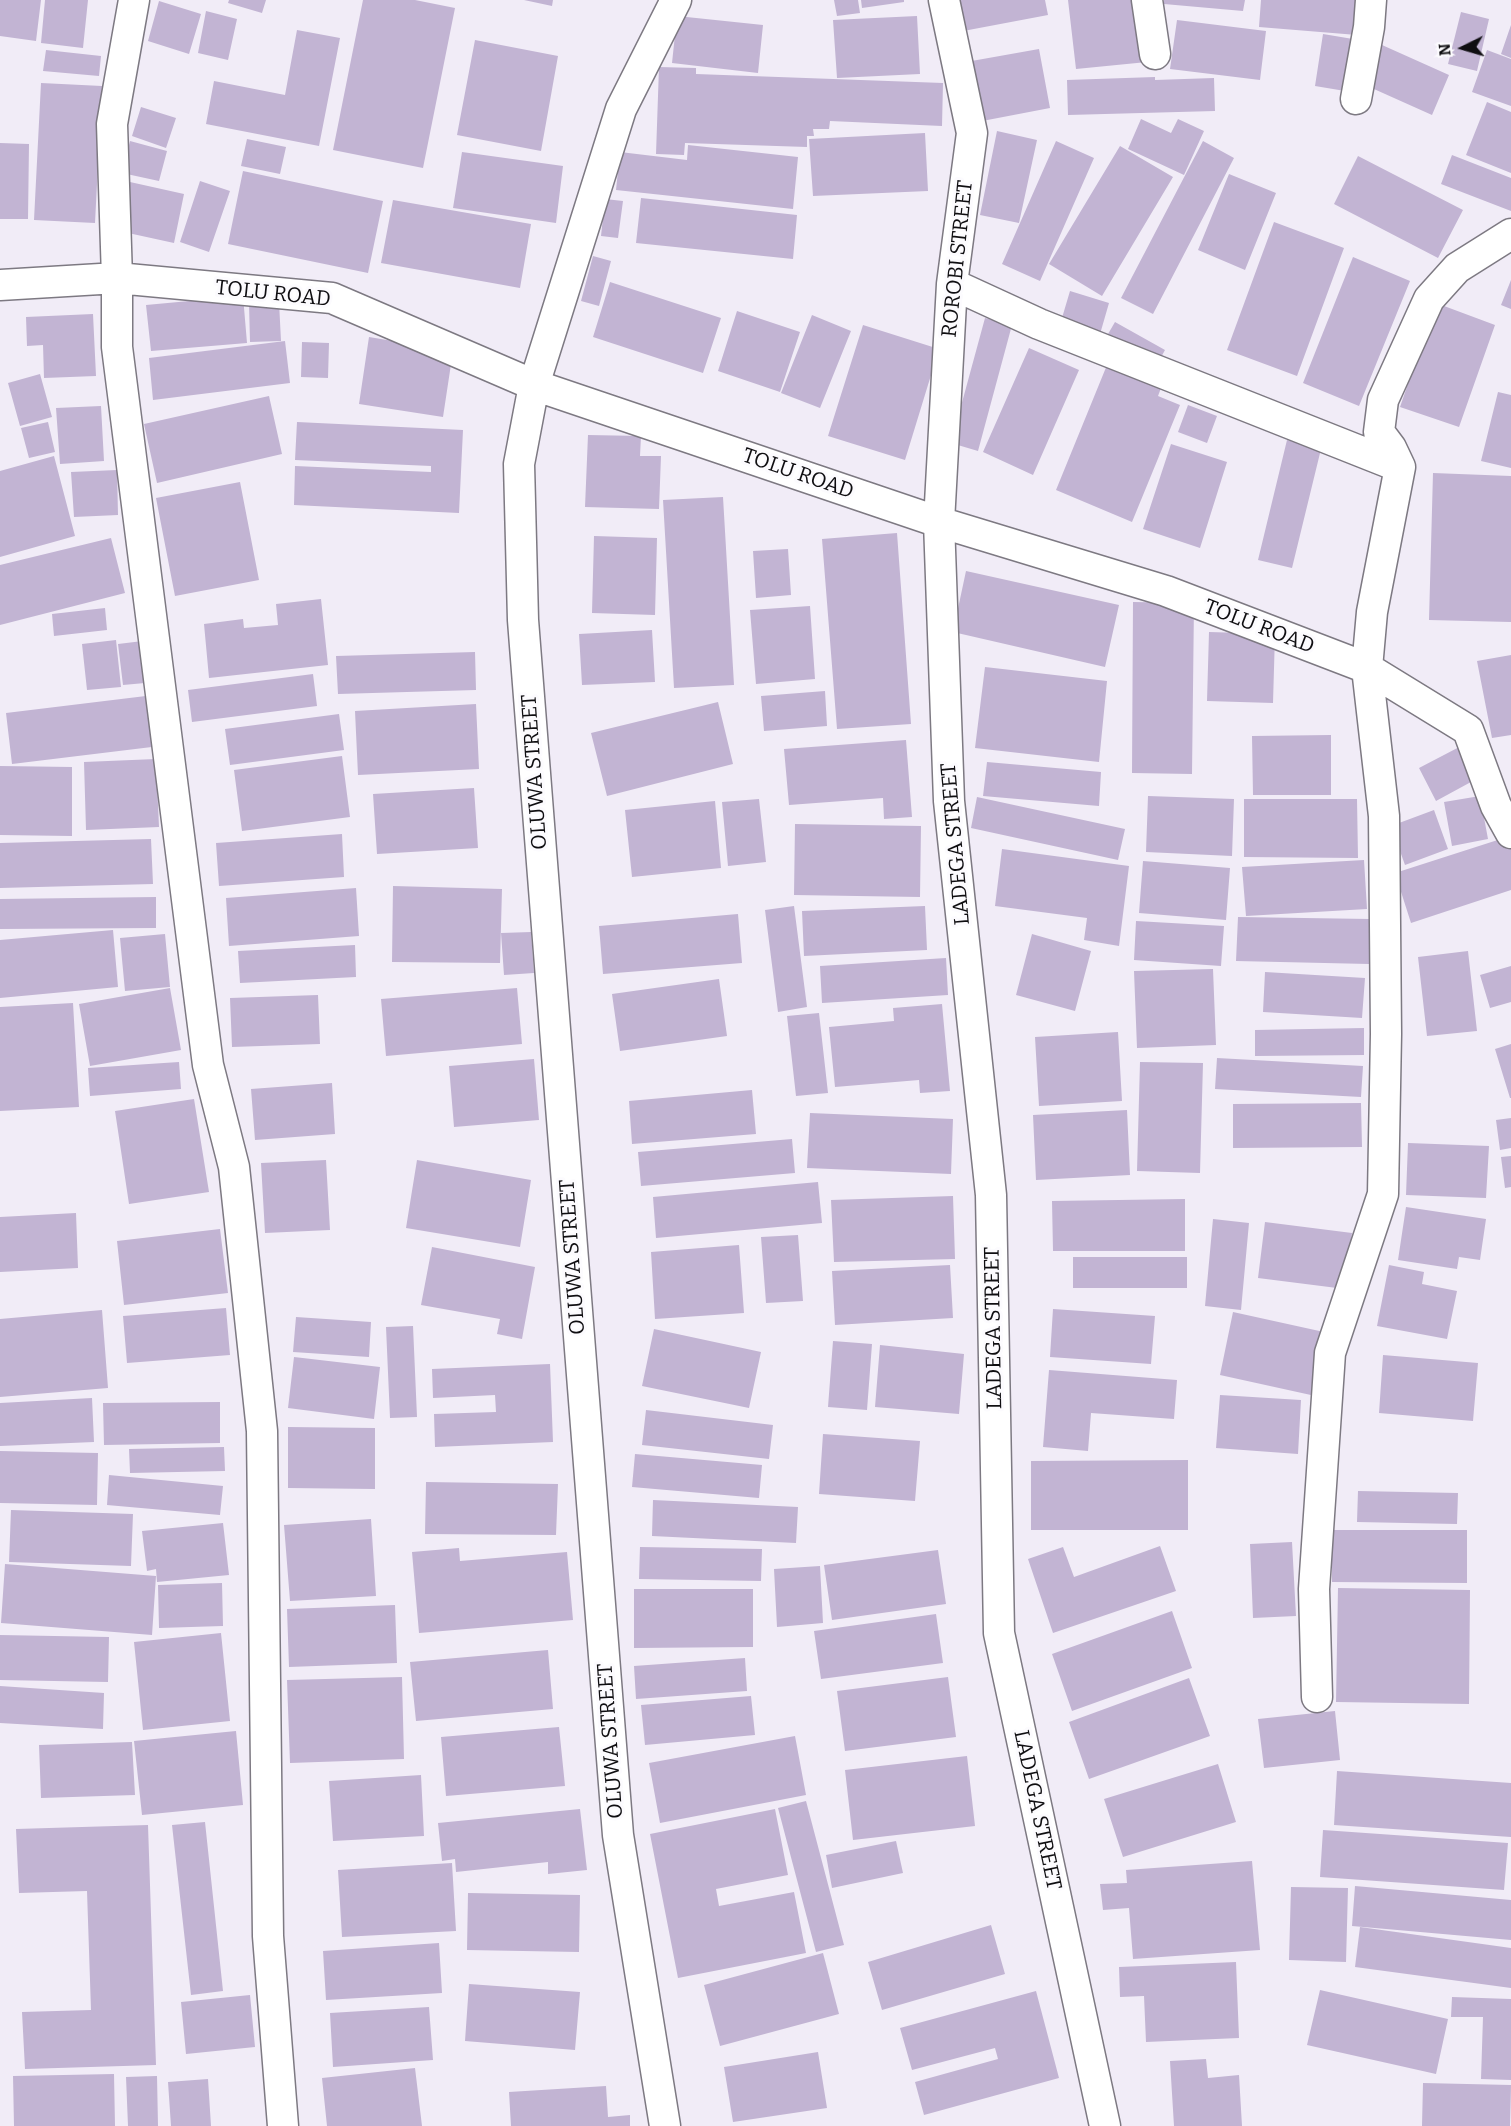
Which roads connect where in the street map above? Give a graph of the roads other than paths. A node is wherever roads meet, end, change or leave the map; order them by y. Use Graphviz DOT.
graph roads {
  1 [pos="134,0"];
  2 [pos="676,0"];
  3 [pos="944,0"];
  4 [pos="1148,0"];
  5 [pos="1371,0"];
  6 [pos="1155,54"];
  7 [pos="1356,99"];
  8 [pos="1511,234"];
  9 [pos="117,278"];
  10 [pos="952,284"];
  11 [pos="0,285"];
  12 [pos="534,386"];
  13 [pos="1400,467"];
  14 [pos="939,522"];
  15 [pos="1367,668"];
  16 [pos="1504,804"];
  17 [pos="1511,833"];
  18 [pos="1317,1697"];
  19 [pos="283,2126"];
  20 [pos="665,2126"];
  21 [pos="1105,2126"];
  1 -- 9 [label="street"];
  2 -- 12 [label="street, OLUWA STREET"];
  3 -- 10 [label="street, ROROBI STREET"];
  4 -- 6 [label="street"];
  5 -- 7 [label="street"];
  8 -- 13 [label="street"];
  9 -- 11 [label="street, TOLU ROAD"];
  9 -- 12 [label="street, TOLU ROAD"];
  9 -- 19 [label="street"];
  10 -- 13 [label="street"];
  10 -- 14 [label="street, ROROBI STREET"];
  12 -- 14 [label="street, TOLU ROAD"];
  12 -- 20 [label="street, OLUWA STREET"];
  13 -- 15 [label="street"];
  14 -- 15 [label="street, TOLU ROAD"];
  14 -- 21 [label="street, LADEGA STREET"];
  15 -- 16 [label="street, TOLU ROAD"];
  15 -- 18 [label="street"];
  16 -- 17 [label="street, TOLU ROAD"];
}
